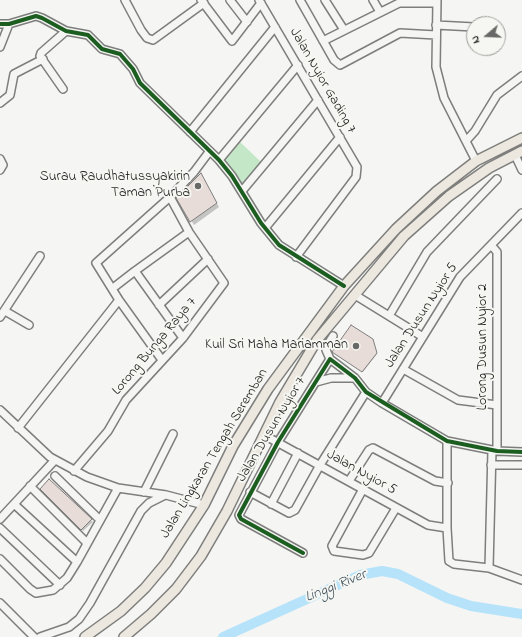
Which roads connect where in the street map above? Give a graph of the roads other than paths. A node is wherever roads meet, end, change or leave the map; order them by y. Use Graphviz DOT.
graph roads {
  1 [pos="230,0"];
  2 [pos="300,0"];
  3 [pos="325,0"];
  4 [pos="373,0"];
  5 [pos="127,1"];
  6 [pos="437,1"];
  7 [pos="202,2"];
  8 [pos="260,2"];
  9 [pos="392,3"];
  10 [pos="380,12"];
  11 [pos="247,22"];
  12 [pos="0,24"];
  13 [pos="9,24"];
  14 [pos="436,25"];
  15 [pos="275,27"];
  16 [pos="466,27"];
  17 [pos="344,30"];
  18 [pos="66,31"];
  19 [pos="436,35"];
  20 [pos="323,41"];
  21 [pos="0,47"];
  22 [pos="43,60"];
  23 [pos="298,65"];
  24 [pos="522,76"];
  25 [pos="63,89"];
  26 [pos="318,100"];
  27 [pos="0,103"];
  28 [pos="190,132"];
  29 [pos="340,137"];
  30 [pos="522,138"];
  31 [pos="466,141"];
  32 [pos="209,152"];
  33 [pos="518,153"];
  34 [pos="0,159"];
  35 [pos="219,160"];
  36 [pos="476,161"];
  37 [pos="0,170"];
  38 [pos="522,170"];
  39 [pos="496,179"];
  40 [pos="242,191"];
  41 [pos="170,197"];
  42 [pos="522,213"];
  43 [pos="265,228"];
  44 [pos="189,232"];
  45 [pos="491,246"];
  46 [pos="40,256"];
  47 [pos="296,257"];
  48 [pos="208,259"];
  49 [pos="135,270"];
  50 [pos="344,286"];
  51 [pos="113,288"];
  52 [pos="355,295"];
  53 [pos="119,300"];
  54 [pos="160,305"];
  55 [pos="2,314"];
  56 [pos="389,316"];
  57 [pos="29,325"];
  58 [pos="333,336"];
  59 [pos="423,337"];
  60 [pos="183,338"];
  61 [pos="162,360"];
  62 [pos="330,360"];
  63 [pos="403,369"];
  64 [pos="355,378"];
  65 [pos="316,382"];
  66 [pos="366,392"];
  67 [pos="382,403"];
  68 [pos="497,405"];
  69 [pos="0,410"];
  70 [pos="18,428"];
  71 [pos="173,434"];
  72 [pos="264,434"];
  73 [pos="448,441"];
  74 [pos="278,442"];
  75 [pos="495,451"];
  76 [pos="522,452"];
  77 [pos="298,453"];
  78 [pos="54,461"];
  79 [pos="492,465"];
  80 [pos="522,465"];
  81 [pos="320,466"];
  82 [pos="74,471"];
  83 [pos="55,476"];
  84 [pos="349,481"];
  85 [pos="448,483"];
  86 [pos="30,486"];
  87 [pos="118,488"];
  88 [pos="363,489"];
  89 [pos="144,492"];
  90 [pos="250,492"];
  91 [pos="166,495"];
  92 [pos="14,504"];
  93 [pos="272,504"];
  94 [pos="204,505"];
  95 [pos="396,508"];
  96 [pos="0,519"];
  97 [pos="100,520"];
  98 [pos="0,528"];
  99 [pos="447,528"];
  100 [pos="87,543"];
  101 [pos="303,553"];
  102 [pos="0,559"];
  103 [pos="77,562"];
  104 [pos="489,568"];
  105 [pos="522,580"];
  106 [pos="60,585"];
  107 [pos="0,603"];
  108 [pos="34,637"];
  109 [pos="40,637"];
  110 [pos="86,637"];
  111 [pos="124,637"];
  1 -- 11 [label="street"];
  2 -- 20 [label="street"];
  3 -- 17 [label="street"];
  4 -- 10 [label="street"];
  5 -- 7 [label="street"];
  6 -- 9 [label="street"];
  6 -- 14 [label="street"];
  7 -- 11 [label="street"];
  8 -- 11 [label="street"];
  8 -- 15 [label="street, Jalan Nyior Gading 7"];
  9 -- 10 [label="street"];
  10 -- 17 [label="street"];
  12 -- 13 [label="street"];
  13 -- 18 [label="street"];
  13 -- 21 [label="street"];
  14 -- 16 [label="street"];
  14 -- 19 [label="street"];
  15 -- 23 [label="street, Jalan Nyior Gading 7"];
  15 -- 28 [label="street"];
  17 -- 20 [label="street"];
  18 -- 22 [label="street"];
  18 -- 28 [label="street"];
  19 -- 20 [label="street"];
  19 -- 31 [label="street"];
  22 -- 25 [label="street"];
  22 -- 27 [label="street"];
  23 -- 26 [label="street, Jalan Nyior Gading 7"];
  23 -- 35 [label="street"];
  24 -- 31 [label="street"];
  26 -- 29 [label="street, Jalan Nyior Gading 7"];
  26 -- 40 [label="street"];
  28 -- 32 [label="street"];
  29 -- 43 [label="street"];
  29 -- 47 [label="street, Jalan Nyior Gading 7"];
  30 -- 36 [label="main road, Jalan Lingkaran Tengah Seremban"];
  31 -- 36 [label="street"];
  32 -- 35 [label="street"];
  32 -- 41 [label="street"];
  33 -- 38 [label="street"];
  33 -- 52 [label="main road, Jalan Lingkaran Tengah Seremban"];
  34 -- 37 [label="street"];
  35 -- 40 [label="street"];
  36 -- 50 [label="main road, Jalan Lingkaran Tengah Seremban"];
  39 -- 56 [label="street"];
  40 -- 43 [label="street"];
  41 -- 44 [label="street, Lorong Bunga Raya 7"];
  41 -- 51 [label="street"];
  42 -- 45 [label="street, Jalan Dusun Nyior 5"];
  43 -- 47 [label="street"];
  44 -- 48 [label="street, Lorong Bunga Raya 7"];
  44 -- 49 [label="street"];
  45 -- 59 [label="street, Jalan Dusun Nyior 5"];
  45 -- 68 [label="street, Lorong Dusun Nyior 2"];
  46 -- 55 [label="street"];
  47 -- 50 [label="street"];
  48 -- 54 [label="street"];
  48 -- 60 [label="street, Lorong Bunga Raya 7"];
  49 -- 51 [label="street"];
  49 -- 54 [label="street"];
  50 -- 94 [label="main road, Jalan Lingkaran Tengah Seremban"];
  51 -- 53 [label="street"];
  52 -- 56 [label="street"];
  52 -- 72 [label="main road, Jalan Lingkaran Tengah Seremban"];
  53 -- 61 [label="street"];
  53 -- 70 [label="street"];
  54 -- 60 [label="street"];
  55 -- 57 [label="street"];
  56 -- 59 [label="street"];
  58 -- 62 [label="street"];
  59 -- 63 [label="street, Jalan Dusun Nyior 5"];
  60 -- 61 [label="street, Lorong Bunga Raya 7"];
  61 -- 82 [label="street, Lorong Bunga Raya 7"];
  62 -- 64 [label="street"];
  62 -- 65 [label="street, Jalan Dusun Nyior 7"];
  63 -- 67 [label="street, Jalan Dusun Nyior 5"];
  63 -- 68 [label="street"];
  64 -- 65 [label="street"];
  64 -- 66 [label="street"];
  65 -- 74 [label="street, Jalan Dusun Nyior 7"];
  66 -- 67 [label="street"];
  66 -- 81 [label="street"];
  67 -- 73 [label="street"];
  68 -- 75 [label="street, Lorong Dusun Nyior 2"];
  69 -- 70 [label="street"];
  70 -- 78 [label="street"];
  71 -- 89 [label="street"];
  72 -- 74 [label="street, Jalan Nyior 5"];
  72 -- 111 [label="main road, Jalan Lingkaran Tengah Seremban"];
  73 -- 75 [label="street"];
  73 -- 85 [label="street"];
  74 -- 77 [label="street, Jalan Nyior 5"];
  74 -- 90 [label="street, Jalan Dusun Nyior 7"];
  75 -- 76 [label="street"];
  75 -- 79 [label="street, Lorong Dusun Nyior 2"];
  77 -- 81 [label="street, Jalan Nyior 5"];
  77 -- 93 [label="street"];
  78 -- 82 [label="street"];
  78 -- 86 [label="street"];
  79 -- 80 [label="street"];
  79 -- 104 [label="street, Lorong Dusun Nyior 2"];
  81 -- 84 [label="street, Jalan Nyior 5"];
  81 -- 93 [label="street"];
  82 -- 87 [label="street"];
  83 -- 97 [label="street"];
  84 -- 85 [label="street"];
  84 -- 88 [label="street, Jalan Nyior 5"];
  85 -- 99 [label="street"];
  86 -- 92 [label="street"];
  86 -- 100 [label="street"];
  87 -- 89 [label="street"];
  87 -- 97 [label="street"];
  88 -- 95 [label="street, Jalan Nyior 5"];
  88 -- 95 [label="street"];
  89 -- 91 [label="street"];
  90 -- 93 [label="street"];
  90 -- 101 [label="street, Jalan Dusun Nyior 7"];
  91 -- 94 [label="street"];
  91 -- 109 [label="street"];
  92 -- 96 [label="street"];
  92 -- 103 [label="street"];
  94 -- 110 [label="main road, Jalan Lingkaran Tengah Seremban"];
  95 -- 99 [label="street, Jalan Nyior 5"];
  97 -- 100 [label="street"];
  98 -- 106 [label="street"];
  99 -- 104 [label="street"];
  100 -- 103 [label="street"];
  102 -- 106 [label="street"];
  103 -- 106 [label="street"];
  104 -- 105 [label="street"];
  107 -- 108 [label="street"];
}
